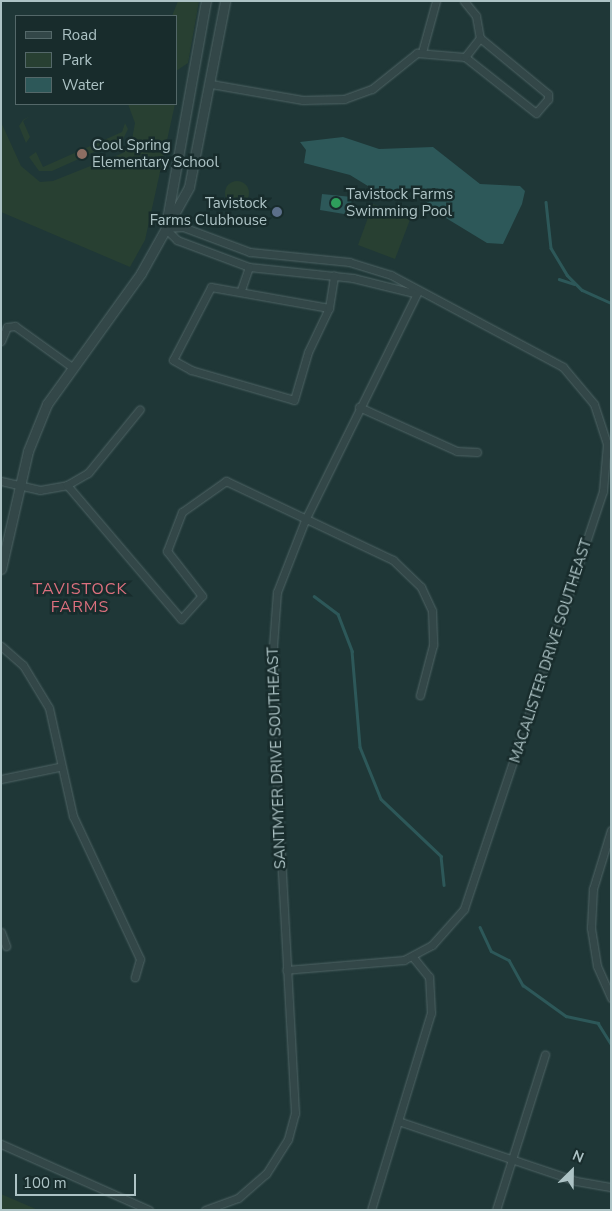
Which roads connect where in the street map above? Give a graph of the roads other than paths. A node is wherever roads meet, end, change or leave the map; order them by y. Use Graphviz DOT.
graph roads {
  1 [pos="206,1"];
  2 [pos="225,1"];
  3 [pos="436,1"];
  4 [pos="464,1"];
  5 [pos="480,38"];
  6 [pos="422,52"];
  7 [pos="465,57"];
  8 [pos="211,84"];
  9 [pos="165,228"];
  10 [pos="249,268"];
  11 [pos="334,275"];
  12 [pos="241,290"];
  13 [pos="416,293"];
  14 [pos="329,308"];
  15 [pos="1,341"];
  16 [pos="72,367"];
  17 [pos="359,407"];
  18 [pos="140,409"];
  19 [pos="477,452"];
  20 [pos="1,481"];
  21 [pos="67,485"];
  22 [pos="21,486"];
  23 [pos="305,520"];
  24 [pos="1,568"];
  25 [pos="1,646"];
  26 [pos="420,695"];
  27 [pos="59,767"];
  28 [pos="1,780"];
  29 [pos="610,833"];
  30 [pos="1,932"];
  31 [pos="6,946"];
  32 [pos="413,957"];
  33 [pos="286,970"];
  34 [pos="135,977"];
  35 [pos="611,998"];
  36 [pos="545,1054"];
  37 [pos="401,1122"];
  38 [pos="1,1144"];
  39 [pos="511,1161"];
  40 [pos="611,1187"];
  41 [pos="149,1210"];
  42 [pos="205,1210"];
  43 [pos="371,1210"];
  44 [pos="496,1210"];
  1 -- 9 [label="street"];
  2 -- 8 [label="street"];
  3 -- 6 [label="street"];
  4 -- 5 [label="street"];
  5 -- 7 [label="street"];
  5 -- 7 [label="street"];
  6 -- 7 [label="street"];
  6 -- 8 [label="street"];
  8 -- 9 [label="street"];
  9 -- 10 [label="street, MACALISTER DRIVE SOUTHEAST"];
  9 -- 13 [label="street, MACALISTER DRIVE SOUTHEAST"];
  9 -- 16 [label="street"];
  10 -- 11 [label="street, MACALISTER DRIVE SOUTHEAST"];
  10 -- 12 [label="street"];
  11 -- 13 [label="street, MACALISTER DRIVE SOUTHEAST"];
  11 -- 14 [label="street"];
  12 -- 14 [label="street"];
  12 -- 14 [label="street"];
  13 -- 17 [label="street, SANTMYER DRIVE SOUTHEAST"];
  13 -- 32 [label="street, MACALISTER DRIVE SOUTHEAST"];
  15 -- 16 [label="street"];
  16 -- 22 [label="street"];
  17 -- 19 [label="street"];
  17 -- 23 [label="street, SANTMYER DRIVE SOUTHEAST"];
  18 -- 21 [label="street"];
  20 -- 22 [label="street"];
  21 -- 22 [label="street"];
  21 -- 23 [label="street"];
  22 -- 24 [label="street"];
  23 -- 26 [label="street"];
  23 -- 33 [label="street, SANTMYER DRIVE SOUTHEAST"];
  25 -- 27 [label="street"];
  27 -- 28 [label="street"];
  27 -- 34 [label="street"];
  29 -- 35 [label="street"];
  30 -- 31 [label="street"];
  32 -- 33 [label="street, MACALISTER DRIVE SOUTHEAST"];
  32 -- 37 [label="street"];
  33 -- 42 [label="street, SANTMYER DRIVE SOUTHEAST"];
  36 -- 39 [label="street"];
  37 -- 39 [label="street"];
  37 -- 43 [label="street"];
  38 -- 41 [label="street"];
  39 -- 40 [label="street"];
  39 -- 44 [label="street"];
}
